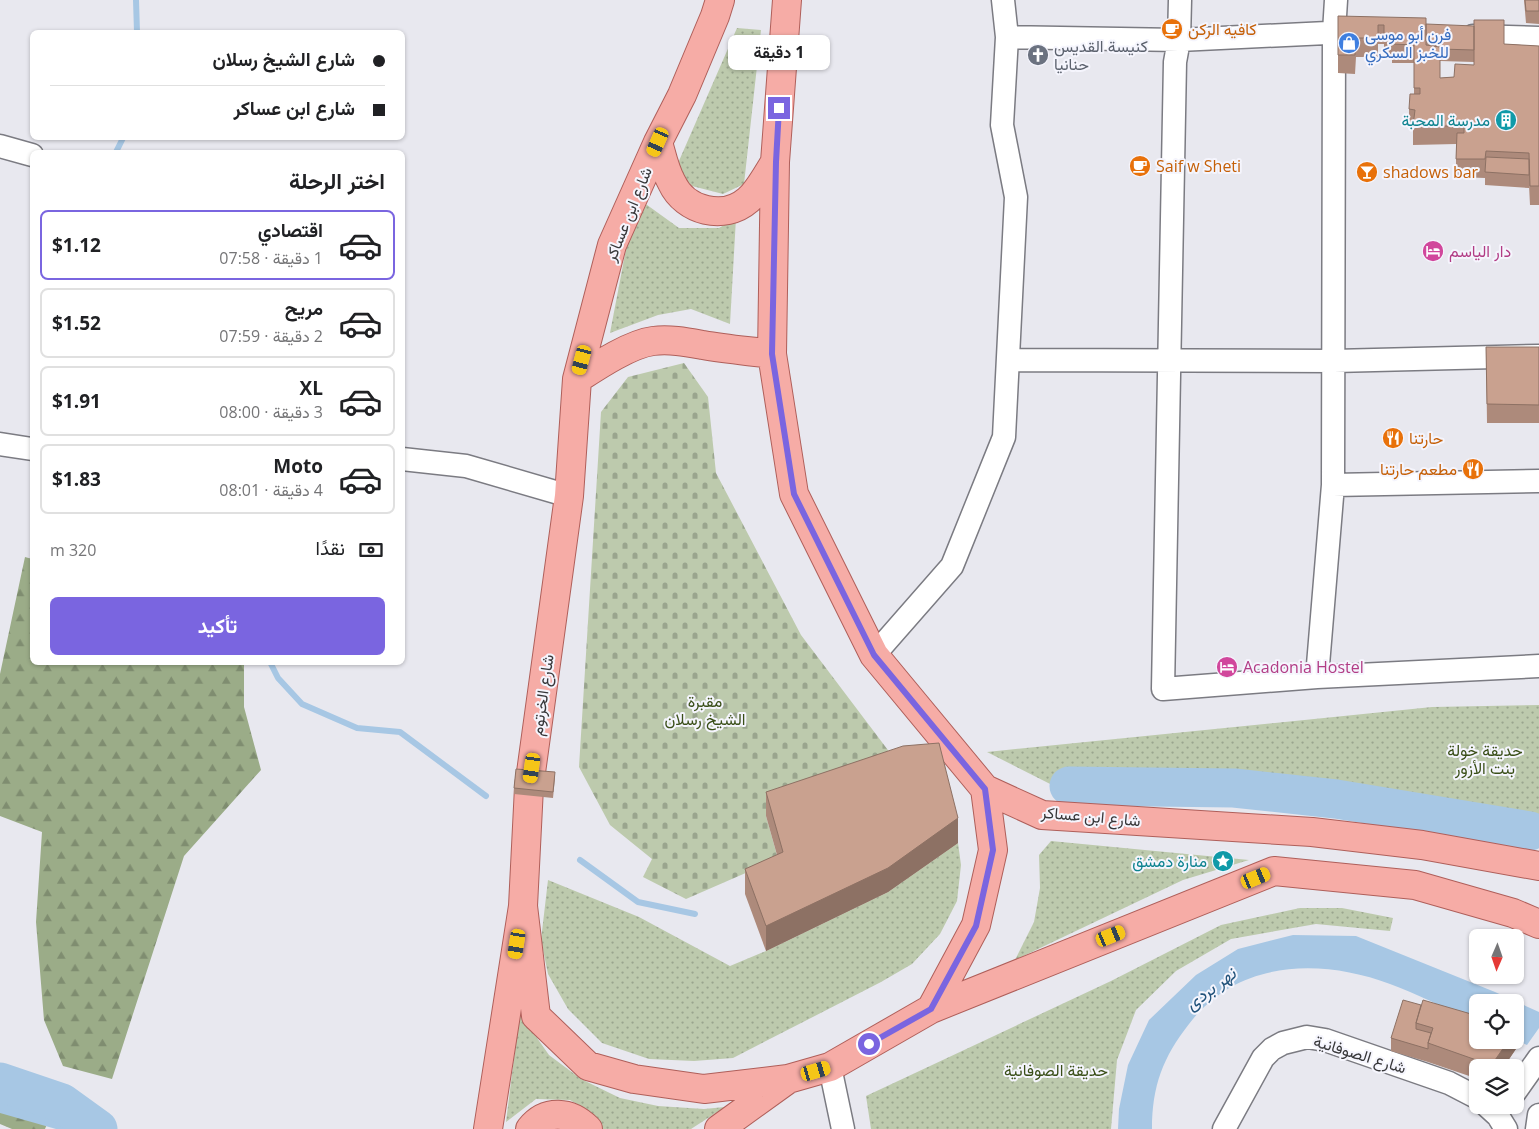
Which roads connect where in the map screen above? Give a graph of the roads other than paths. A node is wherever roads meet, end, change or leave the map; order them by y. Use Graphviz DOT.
graph roads {
  1 [pos="720,0"];
  2 [pos="787,0"];
  3 [pos="1003,0"];
  4 [pos="1180,0"];
  5 [pos="1336,0"];
  6 [pos="1334,32"];
  7 [pos="1373,33"];
  8 [pos="1451,35"];
  9 [pos="1007,37"];
  10 [pos="1539,38"];
  11 [pos="1179,40"];
  12 [pos="658,142"];
  13 [pos="0,146"];
  14 [pos="30,154"];
  15 [pos="776,162"];
  16 [pos="772,354"];
  17 [pos="1539,356"];
  18 [pos="1009,360"];
  19 [pos="1171,360"];
  20 [pos="1334,361"];
  21 [pos="577,379"];
  22 [pos="0,444"];
  23 [pos="30,449"];
  24 [pos="405,460"];
  25 [pos="1539,480"];
  26 [pos="1333,485"];
  27 [pos="569,496"];
  28 [pos="874,655"];
  29 [pos="1539,666"];
  30 [pos="1316,676"];
  31 [pos="985,789"];
  32 [pos="1539,866"];
  33 [pos="523,906"];
  34 [pos="1539,924"];
  35 [pos="931,1009"];
  36 [pos="1539,1058"];
  37 [pos="830,1067"];
  38 [pos="788,1079"];
  39 [pos="1524,1079"];
  40 [pos="1469,1093"];
  41 [pos="1539,1115"];
  42 [pos="488,1129"];
  43 [pos="530,1129"];
  44 [pos="588,1129"];
  45 [pos="719,1129"];
  46 [pos="843,1129"];
  47 [pos="1224,1129"];
  48 [pos="1537,1129"];
  1 -- 12 [label="main road, شارع ابن عساكر"];
  2 -- 15 [label="main road, شارع ابن عساكر"];
  3 -- 9 [label="street"];
  4 -- 11 [label="street"];
  5 -- 6 [label="street"];
  6 -- 7 [label="street"];
  6 -- 11 [label="street"];
  6 -- 20 [label="street"];
  8 -- 10 [label="street"];
  9 -- 11 [label="street"];
  9 -- 18 [label="street"];
  11 -- 19 [label="street"];
  12 -- 15 [label="main road"];
  12 -- 21 [label="main road, شارع ابن عساكر"];
  13 -- 14 [label="street"];
  15 -- 16 [label="main road, شارع ابن عساكر"];
  16 -- 21 [label="main road"];
  16 -- 28 [label="main road, شارع ابن عساكر"];
  17 -- 20 [label="street"];
  18 -- 19 [label="street"];
  18 -- 28 [label="street"];
  19 -- 20 [label="street"];
  19 -- 30 [label="street"];
  20 -- 26 [label="street"];
  21 -- 27 [label="main road, شارع الخرتوم"];
  22 -- 23 [label="street"];
  24 -- 27 [label="street"];
  25 -- 26 [label="street"];
  26 -- 30 [label="street"];
  27 -- 33 [label="main road, شارع الخرتوم"];
  28 -- 31 [label="main road, شارع ابن عساكر"];
  29 -- 30 [label="street"];
  31 -- 32 [label="main road, شارع ابن عساكر"];
  31 -- 35 [label="main road"];
  33 -- 38 [label="main road"];
  33 -- 42 [label="main road, شارع الخرتوم"];
  34 -- 35 [label="main road"];
  35 -- 37 [label="main road"];
  36 -- 39 [label="street"];
  37 -- 38 [label="main road"];
  37 -- 46 [label="street"];
  38 -- 45 [label="main road"];
  40 -- 47 [label="street, شارع الصوفانية"];
  41 -- 48 [label="street"];
  43 -- 44 [label="main road"];
}
